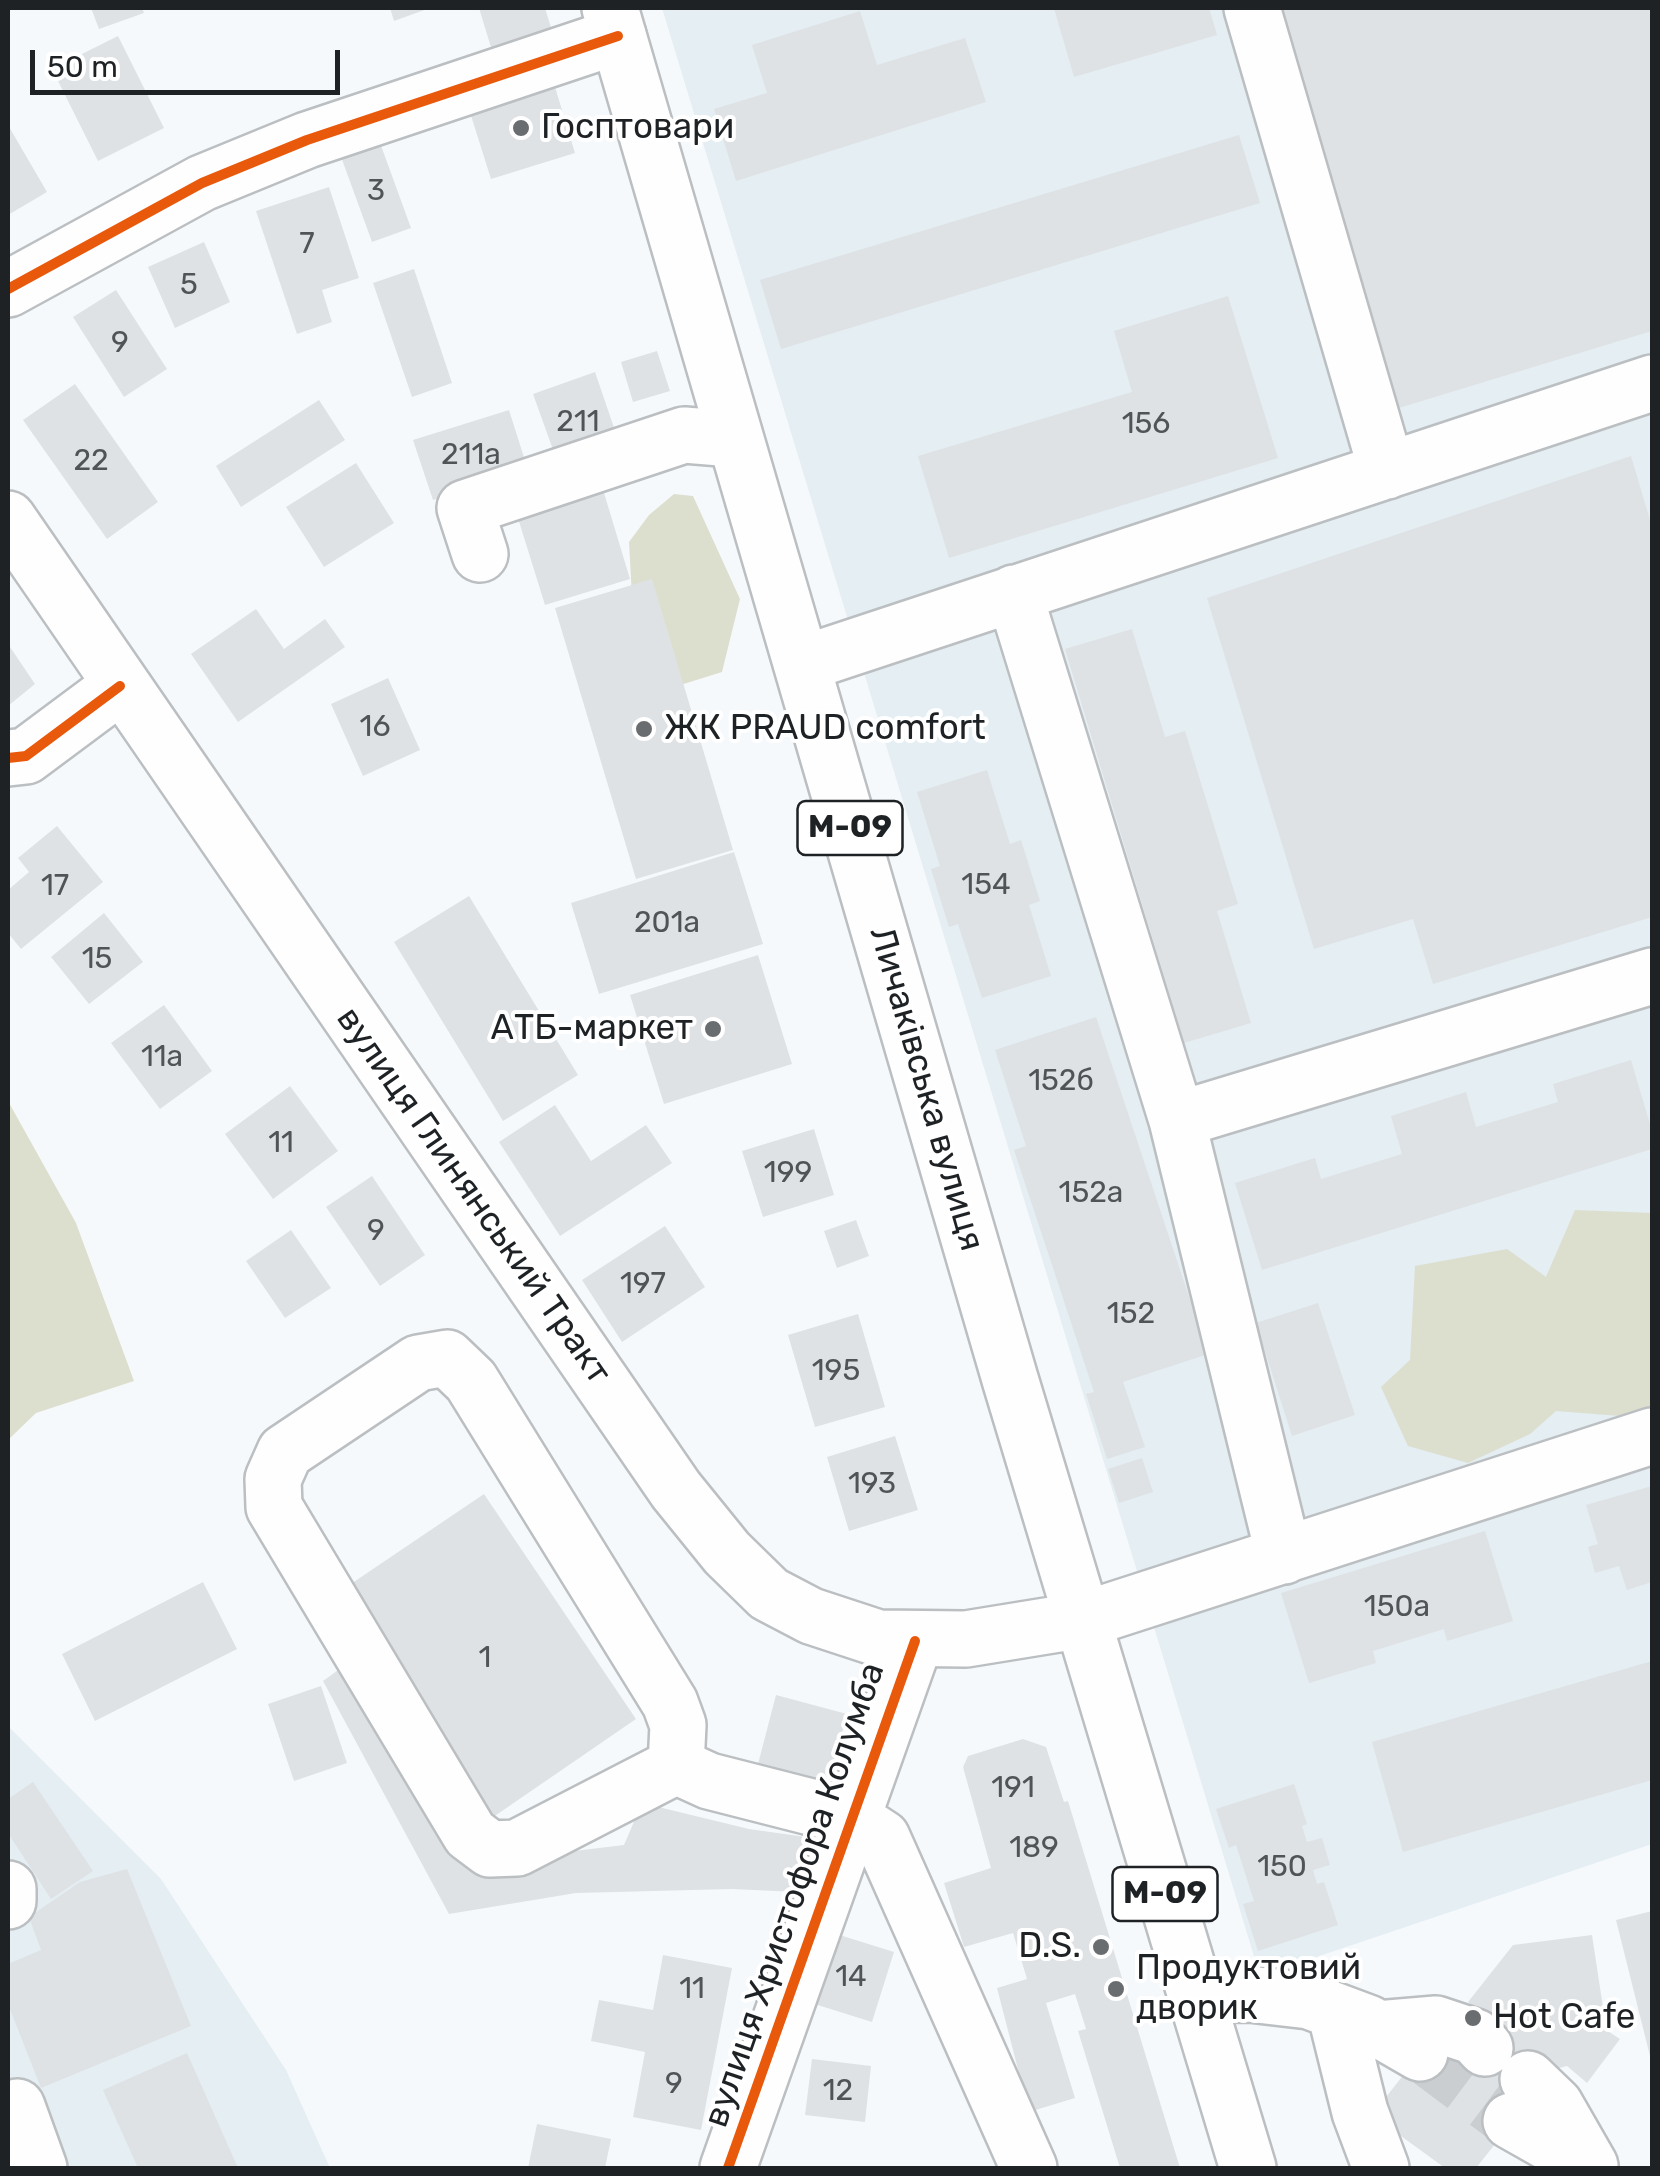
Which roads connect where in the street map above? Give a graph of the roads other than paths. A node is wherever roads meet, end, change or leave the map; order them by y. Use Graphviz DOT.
graph roads {
  1 [pos="1252,8"];
  2 [pos="614,22"];
  3 [pos="8,289"];
  4 [pos="1652,383"];
  5 [pos="734,438"];
  6 [pos="1388,470"];
  7 [pos="8,519"];
  8 [pos="480,554"];
  9 [pos="1014,594"];
  10 [pos="802,664"];
  11 [pos="120,686"];
  12 [pos="8,758"];
  13 [pos="1652,976"];
  14 [pos="1176,1120"];
  15 [pos="1652,1436"];
  16 [pos="1284,1556"];
  17 [pos="1083,1620"];
  18 [pos="914,1641"];
  19 [pos="676,1766"];
  20 [pos="850,1817"];
  21 [pos="8,1889"];
  22 [pos="8,1901"];
  23 [pos="1196,1995"];
  24 [pos="1377,2031"];
  25 [pos="1485,2048"];
  26 [pos="29,2103"];
  27 [pos="1517,2123"];
  28 [pos="1591,2167"];
  29 [pos="39,2168"];
  30 [pos="728,2168"];
  31 [pos="1029,2168"];
  32 [pos="1248,2168"];
  33 [pos="1381,2168"];
  1 -- 6 [label="main road"];
  2 -- 3 [label="main road"];
  2 -- 5 [label="main road, Личаківська вулиця / М-09"];
  4 -- 6 [label="main road"];
  5 -- 8 [label="main road"];
  5 -- 10 [label="main road, Личаківська вулиця / М-09"];
  6 -- 9 [label="main road"];
  7 -- 11 [label="main road, вулиця Глинянський Тракт"];
  9 -- 10 [label="main road"];
  9 -- 14 [label="main road"];
  10 -- 17 [label="main road, Личаківська вулиця / М-09"];
  11 -- 12 [label="main road"];
  11 -- 18 [label="main road, вулиця Глинянський Тракт"];
  13 -- 14 [label="main road"];
  14 -- 16 [label="main road"];
  15 -- 16 [label="main road, вулиця Глинянський Тракт"];
  16 -- 17 [label="main road, вулиця Глинянський Тракт"];
  17 -- 18 [label="main road, вулиця Глинянський Тракт"];
  17 -- 23 [label="main road, Личаківська вулиця / М-09"];
  18 -- 20 [label="main road, вулиця Христофора Колумба"];
  19 -- 19 [label="main road"];
  19 -- 20 [label="main road"];
  20 -- 30 [label="main road, вулиця Христофора Колумба"];
  20 -- 31 [label="main road"];
  21 -- 22 [label="main road"];
  23 -- 24 [label="main road"];
  23 -- 32 [label="main road, Личаківська вулиця / М-09"];
  24 -- 25 [label="main road"];
  24 -- 33 [label="main road"];
  26 -- 29 [label="main road"];
  27 -- 28 [label="main road"];
}
